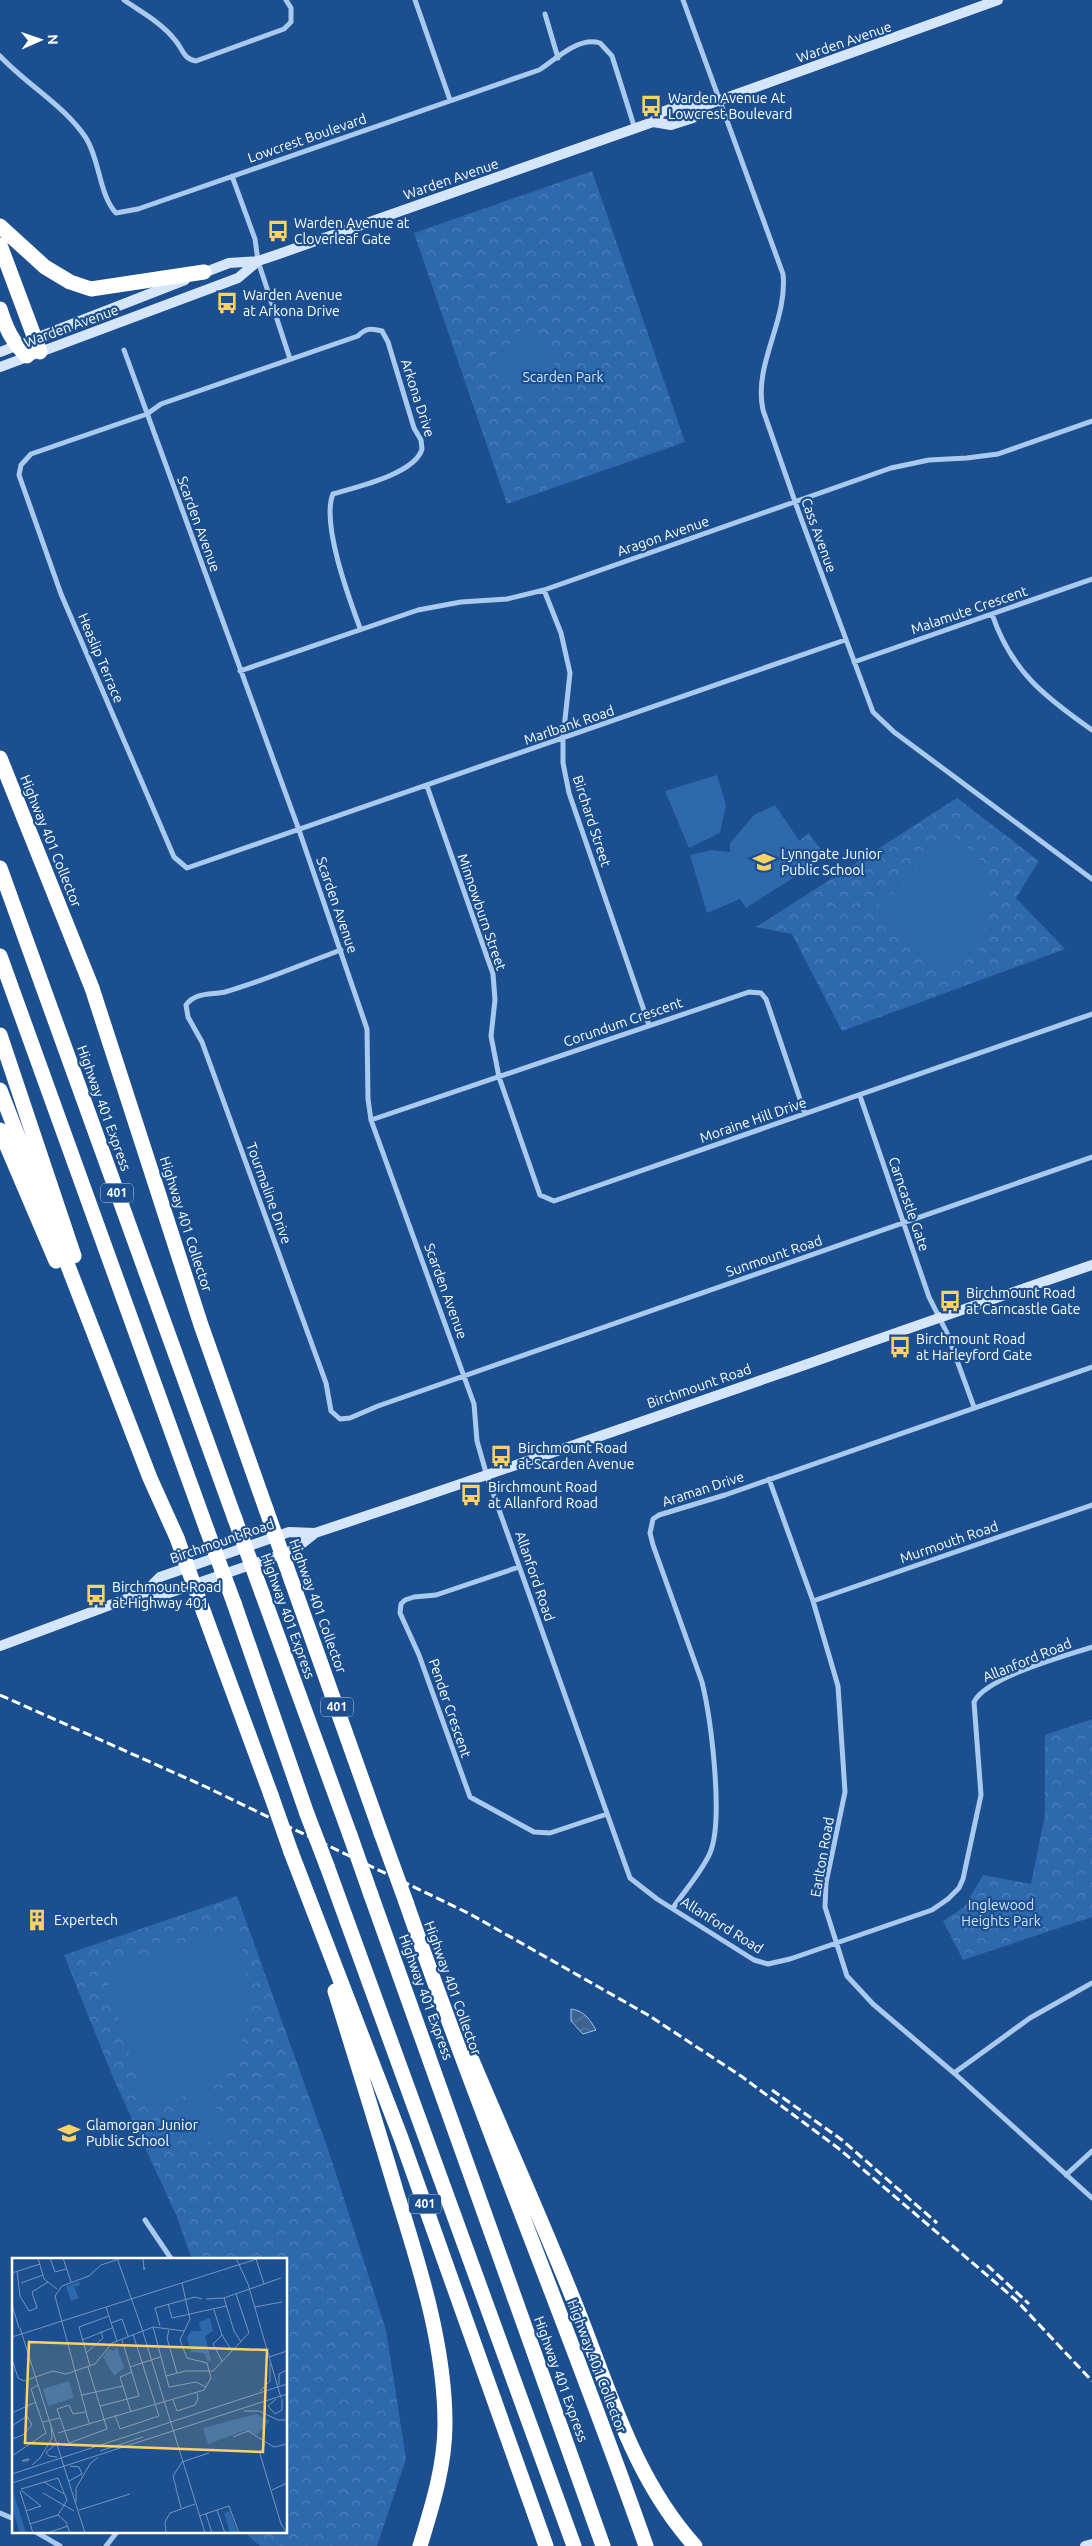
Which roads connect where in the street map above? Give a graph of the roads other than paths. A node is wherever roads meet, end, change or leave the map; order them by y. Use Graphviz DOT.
graph roads {
  1 [pos="124,0"];
  2 [pos="286,0"];
  3 [pos="415,0"];
  4 [pos="683,0"];
  5 [pos="998,0"];
  6 [pos="544,14"];
  7 [pos="0,56"];
  8 [pos="558,58"];
  9 [pos="450,100"];
  10 [pos="721,100"];
  11 [pos="698,108"];
  12 [pos="653,122"];
  13 [pos="635,129"];
  14 [pos="232,176"];
  15 [pos="0,226"];
  16 [pos="0,245"];
  17 [pos="258,261"];
  18 [pos="204,272"];
  19 [pos="0,309"];
  20 [pos="29,348"];
  21 [pos="124,350"];
  22 [pos="0,352"];
  23 [pos="290,359"];
  24 [pos="0,367"];
  25 [pos="147,414"];
  26 [pos="1092,421"];
  27 [pos="795,502"];
  28 [pos="1092,580"];
  29 [pos="544,590"];
  30 [pos="992,614"];
  31 [pos="360,628"];
  32 [pos="845,640"];
  33 [pos="854,662"];
  34 [pos="240,671"];
  35 [pos="1092,730"];
  36 [pos="563,738"];
  37 [pos="0,758"];
  38 [pos="427,786"];
  39 [pos="300,830"];
  40 [pos="0,868"];
  41 [pos="1092,879"];
  42 [pos="341,950"];
  43 [pos="0,956"];
  44 [pos="1092,1014"];
  45 [pos="649,1025"];
  46 [pos="0,1034"];
  47 [pos="499,1077"];
  48 [pos="0,1090"];
  49 [pos="860,1096"];
  50 [pos="805,1114"];
  51 [pos="371,1120"];
  52 [pos="0,1130"];
  53 [pos="1092,1157"];
  54 [pos="904,1223"];
  55 [pos="1092,1265"];
  56 [pos="940,1318"];
  57 [pos="1092,1367"];
  58 [pos="464,1376"];
  59 [pos="974,1407"];
  60 [pos="488,1476"];
  61 [pos="150,1478"];
  62 [pos="769,1480"];
  63 [pos="1092,1505"];
  64 [pos="315,1533"];
  65 [pos="519,1566"];
  66 [pos="146,1592"];
  67 [pos="812,1602"];
  68 [pos="2,1645"];
  69 [pos="1092,1647"];
  70 [pos="607,1814"];
  71 [pos="294,1859"];
  72 [pos="673,1908"];
  73 [pos="836,1943"];
  74 [pos="1092,1983"];
  75 [pos="444,2012"];
  76 [pos="954,2073"];
  77 [pos="1092,2151"];
  78 [pos="1066,2175"];
  79 [pos="1092,2198"];
  80 [pos="145,2220"];
  81 [pos="171,2258"];
  82 [pos="0,2513"];
  83 [pos="12,2518"];
  84 [pos="39,2534"];
  85 [pos="115,2534"];
  86 [pos="1092,2544"];
  87 [pos="60,2546"];
  88 [pos="106,2546"];
  89 [pos="420,2546"];
  90 [pos="546,2546"];
  91 [pos="574,2546"];
  92 [pos="603,2546"];
  93 [pos="646,2546"];
  94 [pos="695,2546"];
  95 [pos="1084,2546"];
  1 -- 2 [label="street"];
  3 -- 9 [label="street"];
  4 -- 10 [label="street, Cass Avenue"];
  5 -- 10 [label="main road, Warden Avenue"];
  6 -- 8 [label="street"];
  7 -- 14 [label="street, Lowcrest Boulevard"];
  8 -- 9 [label="street, Lowcrest Boulevard"];
  8 -- 13 [label="street, Lowcrest Boulevard"];
  9 -- 14 [label="street, Lowcrest Boulevard"];
  10 -- 11 [label="main road, Warden Avenue"];
  10 -- 27 [label="street, Cass Avenue"];
  11 -- 12 [label="main road, Warden Avenue"];
  11 -- 12 [label="main road, Warden Avenue"];
  12 -- 13 [label="main road, Warden Avenue"];
  13 -- 17 [label="main road, Warden Avenue"];
  14 -- 17 [label="street"];
  15 -- 18 [label="highway"];
  16 -- 20 [label="highway"];
  17 -- 18 [label="main road, Warden Avenue"];
  17 -- 20 [label="main road, Warden Avenue"];
  17 -- 23 [label="street"];
  18 -- 20 [label="main road, Warden Avenue"];
  19 -- 20 [label="highway"];
  20 -- 22 [label="main road, Warden Avenue"];
  20 -- 24 [label="main road, Warden Avenue"];
  21 -- 25 [label="street, Scarden Avenue"];
  23 -- 25 [label="street, Arkona Drive"];
  23 -- 31 [label="street, Arkona Drive"];
  25 -- 34 [label="street, Scarden Avenue"];
  25 -- 39 [label="street, Heaslip Terrace"];
  26 -- 27 [label="street, Aragon Avenue"];
  27 -- 29 [label="street, Aragon Avenue"];
  27 -- 32 [label="street, Cass Avenue"];
  28 -- 30 [label="street, Malamute Crescent"];
  29 -- 31 [label="street, Aragon Avenue"];
  29 -- 36 [label="street, Birchard Street"];
  30 -- 33 [label="street, Malamute Crescent"];
  30 -- 35 [label="street"];
  31 -- 34 [label="street, Aragon Avenue"];
  32 -- 33 [label="street, Cass Avenue"];
  32 -- 36 [label="street, Marlbank Road"];
  33 -- 41 [label="street, Cass Avenue"];
  34 -- 39 [label="street, Scarden Avenue"];
  36 -- 38 [label="street, Marlbank Road"];
  36 -- 45 [label="street, Birchard Street"];
  37 -- 75 [label="highway, Highway 401 Collector / 401, bridge"];
  38 -- 39 [label="street, Marlbank Road"];
  38 -- 47 [label="street, Minnowburn Street"];
  39 -- 42 [label="street, Scarden Avenue"];
  40 -- 92 [label="highway, Highway 401 Express / 401, bridge"];
  42 -- 51 [label="street, Scarden Avenue"];
  42 -- 58 [label="street, Tourmaline Drive"];
  43 -- 91 [label="highway, 401, bridge"];
  44 -- 49 [label="street, Moraine Hill Drive"];
  45 -- 47 [label="street, Corundum Crescent"];
  45 -- 50 [label="street, Corundum Crescent"];
  46 -- 61 [label="highway"];
  47 -- 50 [label="street, Moraine Hill Drive"];
  47 -- 51 [label="street, Corundum Crescent"];
  48 -- 61 [label="highway, 401"];
  49 -- 50 [label="street, Moraine Hill Drive"];
  49 -- 54 [label="street, Carncastle Gate"];
  51 -- 58 [label="street, Scarden Avenue"];
  52 -- 61 [label="highway"];
  53 -- 54 [label="street, Sunmount Road"];
  54 -- 56 [label="street, Carncastle Gate"];
  54 -- 58 [label="street, Sunmount Road"];
  55 -- 56 [label="main road, Birchmount Road"];
  56 -- 59 [label="street, Carncastle Gate"];
  56 -- 60 [label="main road, Birchmount Road"];
  57 -- 59 [label="street, Araman Drive"];
  58 -- 60 [label="street, Scarden Avenue"];
  59 -- 62 [label="street, Araman Drive"];
  60 -- 64 [label="main road, Birchmount Road"];
  60 -- 65 [label="street, Allanford Road"];
  61 -- 71 [label="highway, 401, bridge"];
  62 -- 67 [label="street, Earlton Road"];
  62 -- 72 [label="street, Araman Drive"];
  63 -- 67 [label="street, Murmouth Road"];
  64 -- 66 [label="main road, Birchmount Road"];
  64 -- 66 [label="main road, Birchmount Road"];
  65 -- 70 [label="street, Allanford Road"];
  65 -- 70 [label="street, Pender Crescent"];
  66 -- 68 [label="main road, Birchmount Road"];
  67 -- 73 [label="street, Earlton Road"];
  69 -- 73 [label="street, Allanford Road"];
  70 -- 72 [label="street, Allanford Road"];
  71 -- 89 [label="highway"];
  71 -- 90 [label="highway, 401"];
  72 -- 73 [label="street, Allanford Road"];
  73 -- 76 [label="street, Earlton Road"];
  74 -- 76 [label="street"];
  75 -- 93 [label="highway, Highway 401 Collector / 401"];
  75 -- 94 [label="highway"];
  76 -- 78 [label="street, Earlton Road"];
  77 -- 78 [label="street"];
  78 -- 79 [label="street, Earlton Road"];
  80 -- 81 [label="street"];
  82 -- 83 [label="street"];
  84 -- 87 [label="street"];
  85 -- 88 [label="street"];
  86 -- 95 [label="main road"];
}
